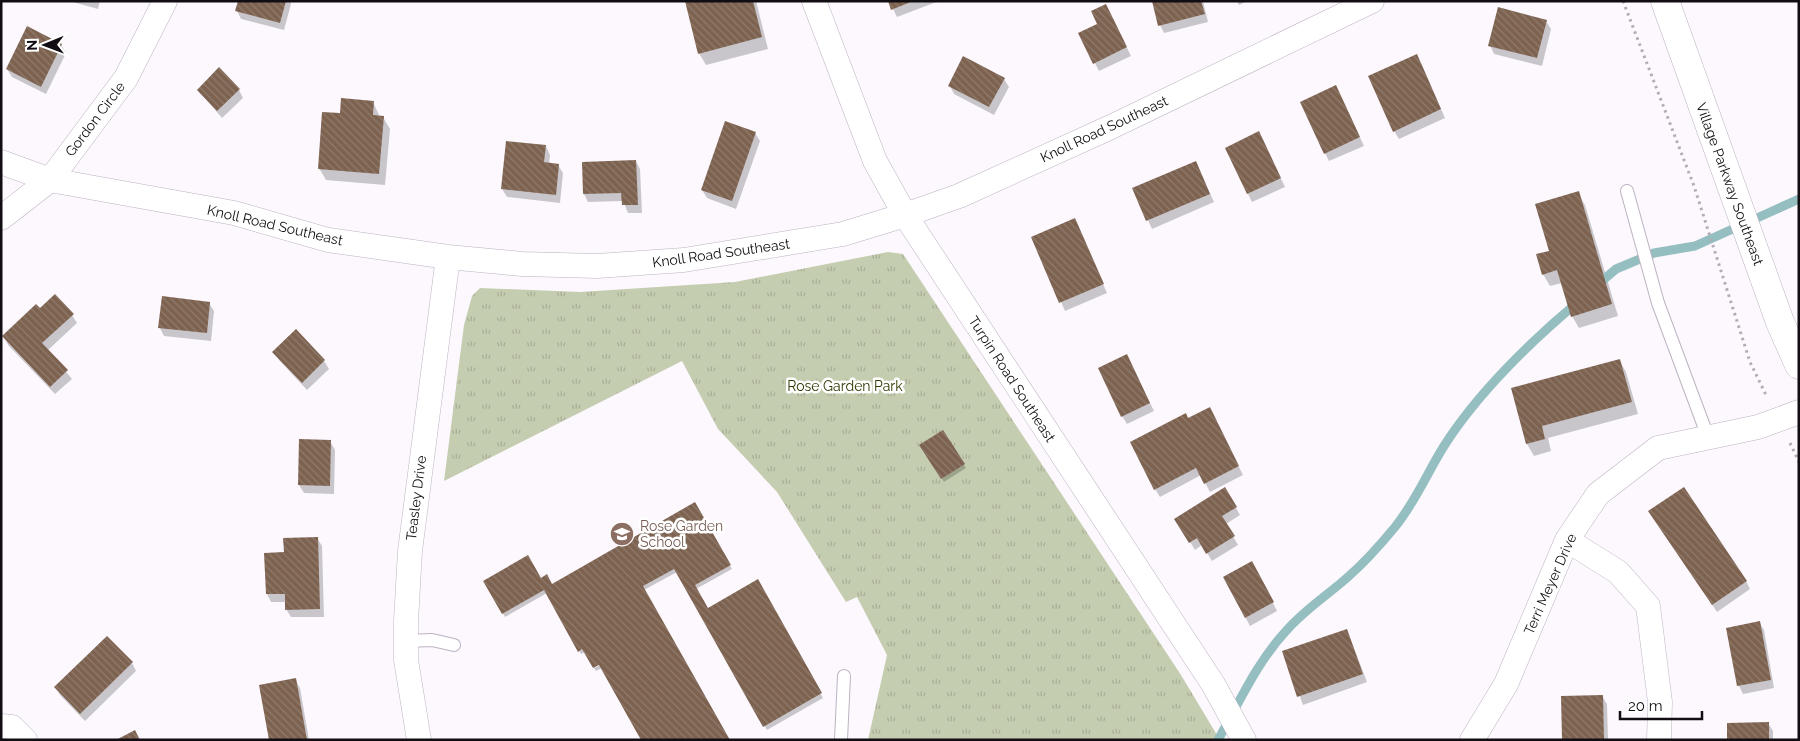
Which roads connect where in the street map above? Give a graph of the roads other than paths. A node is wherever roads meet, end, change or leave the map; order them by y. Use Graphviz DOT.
graph roads {
  1 [pos="165,1"];
  2 [pos="814,1"];
  3 [pos="1372,1"];
  4 [pos="1664,1"];
  5 [pos="1,162"];
  6 [pos="50,180"];
  7 [pos="1627,191"];
  8 [pos="905,215"];
  9 [pos="1,218"];
  10 [pos="448,257"];
  11 [pos="1799,365"];
  12 [pos="1788,416"];
  13 [pos="1708,437"];
  14 [pos="1567,540"];
  15 [pos="406,641"];
  16 [pos="454,644"];
  17 [pos="844,676"];
  18 [pos="1,726"];
  19 [pos="1240,738"];
  20 [pos="25,740"];
  21 [pos="419,740"];
  22 [pos="841,740"];
  23 [pos="1472,740"];
  24 [pos="1660,740"];
  1 -- 6 [label="street, Gordon Circle"];
  2 -- 8 [label="street, Turpin Road Southeast"];
  3 -- 8 [label="street, Knoll Road Southeast"];
  4 -- 11 [label="street, Village Parkway Southeast"];
  5 -- 6 [label="street, Knoll Road Southeast"];
  6 -- 9 [label="street, Gordon Circle"];
  6 -- 10 [label="street, Knoll Road Southeast"];
  7 -- 13 [label="lane"];
  8 -- 10 [label="street, Knoll Road Southeast"];
  8 -- 19 [label="street, Turpin Road Southeast"];
  10 -- 15 [label="street, Teasley Drive"];
  12 -- 13 [label="street, Terri Meyer Drive"];
  13 -- 14 [label="street, Terri Meyer Drive"];
  14 -- 23 [label="street, Terri Meyer Drive"];
  14 -- 24 [label="street"];
  15 -- 16 [label="lane"];
  15 -- 21 [label="street, Teasley Drive"];
  17 -- 22 [label="lane"];
  18 -- 20 [label="street"];
}
